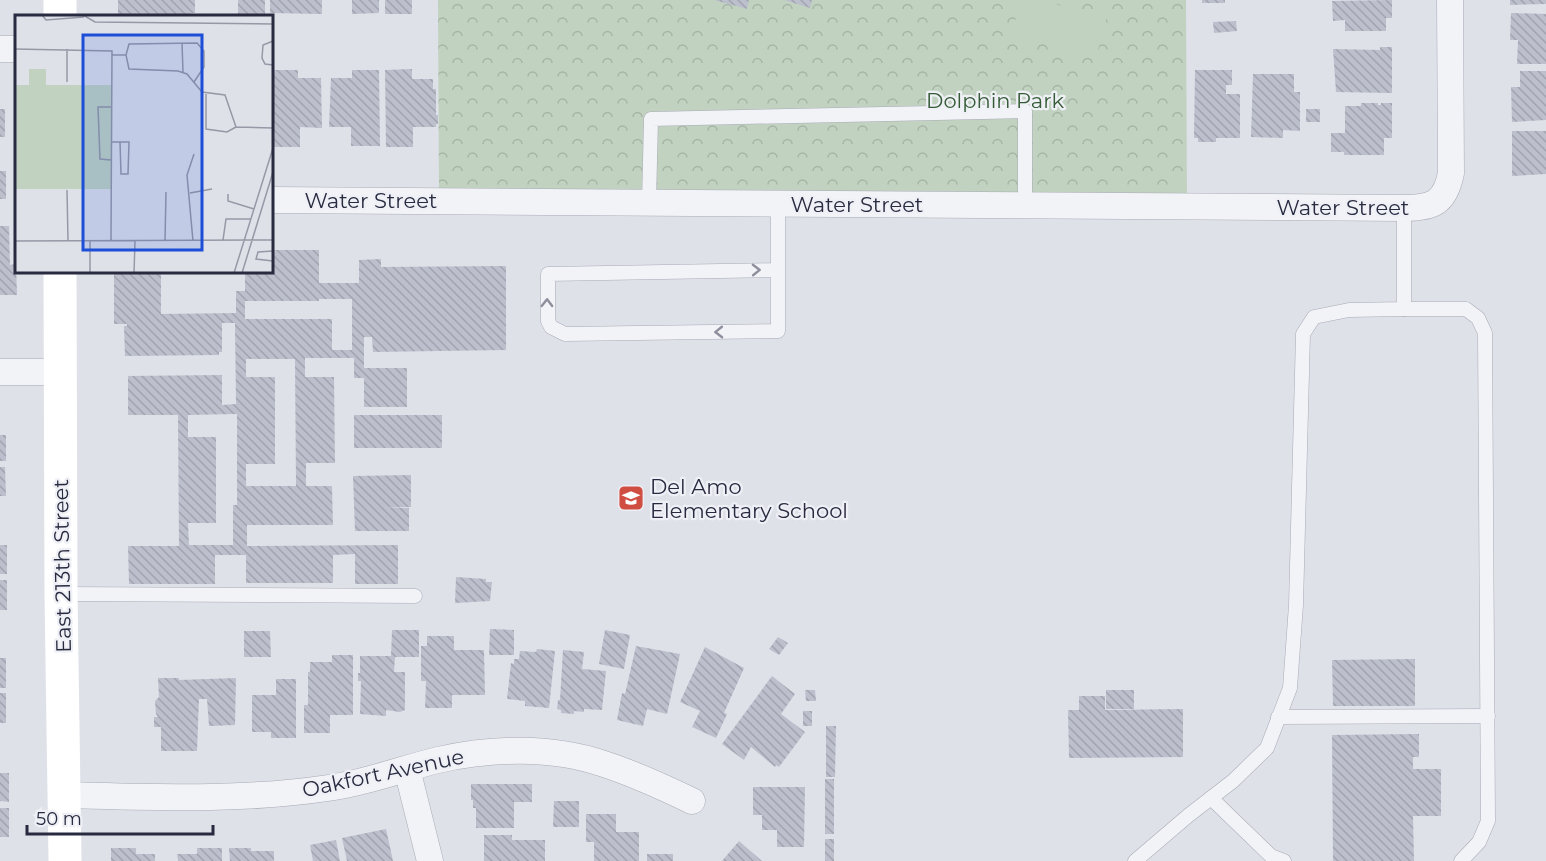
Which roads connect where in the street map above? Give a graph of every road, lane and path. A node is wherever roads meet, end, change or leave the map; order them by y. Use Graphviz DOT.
graph roads {
  1 [pos="1450,0"];
  2 [pos="273,200"];
  3 [pos="649,202"];
  4 [pos="778,203"];
  5 [pos="1025,205"];
  6 [pos="1404,207"];
  7 [pos="778,270"];
  8 [pos="60,273"];
  9 [pos="1404,309"];
  10 [pos="0,372"];
  11 [pos="60,372"];
  12 [pos="61,594"];
  13 [pos="415,596"];
  14 [pos="1488,716"];
  15 [pos="1278,717"];
  16 [pos="407,769"];
  17 [pos="65,795"];
  18 [pos="1211,798"];
  19 [pos="692,801"];
  20 [pos="65,861"];
  21 [pos="430,861"];
  22 [pos="1135,861"];
  23 [pos="1284,861"];
  24 [pos="1461,861"];
  1 -- 6 [label="street, Water Street"];
  2 -- 3 [label="street, Water Street"];
  3 -- 4 [label="street, Water Street"];
  3 -- 5 [label="lane"];
  4 -- 5 [label="street, Water Street"];
  4 -- 7 [label="lane"];
  5 -- 6 [label="street, Water Street"];
  6 -- 9 [label="lane"];
  7 -- 7 [label="lane, one-way"];
  8 -- 11 [label="street, East 213th Street"];
  9 -- 14 [label="lane"];
  9 -- 15 [label="lane"];
  10 -- 11 [label="street"];
  11 -- 12 [label="street, East 213th Street"];
  12 -- 13 [label="lane"];
  12 -- 17 [label="street, East 213th Street"];
  14 -- 15 [label="lane"];
  14 -- 24 [label="lane"];
  15 -- 18 [label="lane"];
  16 -- 17 [label="street, Oakfort Avenue"];
  16 -- 19 [label="street, Oakfort Avenue"];
  16 -- 21 [label="street"];
  17 -- 20 [label="street, East 213th Street"];
  18 -- 22 [label="lane"];
  18 -- 23 [label="lane"];
}
